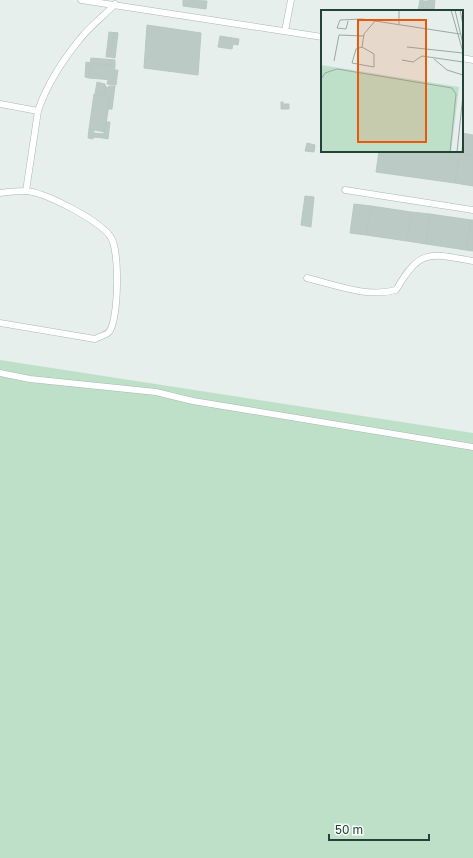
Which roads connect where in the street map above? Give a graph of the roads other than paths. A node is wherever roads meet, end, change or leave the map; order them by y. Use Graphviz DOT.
graph roads {
  1 [pos="81,0"];
  2 [pos="291,0"];
  3 [pos="115,4"];
  4 [pos="285,31"];
  5 [pos="321,37"];
  6 [pos="463,58"];
  7 [pos="473,60"];
  8 [pos="0,104"];
  9 [pos="38,112"];
  10 [pos="345,190"];
  11 [pos="26,191"];
  12 [pos="0,193"];
  13 [pos="473,210"];
  14 [pos="473,261"];
  15 [pos="306,278"];
  16 [pos="0,323"];
  17 [pos="0,373"];
  18 [pos="473,447"];
  1 -- 3 [label="lane"];
  2 -- 4 [label="lane"];
  3 -- 4 [label="lane"];
  3 -- 9 [label="lane"];
  4 -- 5 [label="lane"];
  6 -- 7 [label="lane"];
  8 -- 9 [label="lane"];
  9 -- 11 [label="lane"];
  10 -- 13 [label="lane"];
  11 -- 12 [label="lane"];
  11 -- 16 [label="lane"];
  14 -- 15 [label="lane"];
  17 -- 18 [label="lane"];
}
